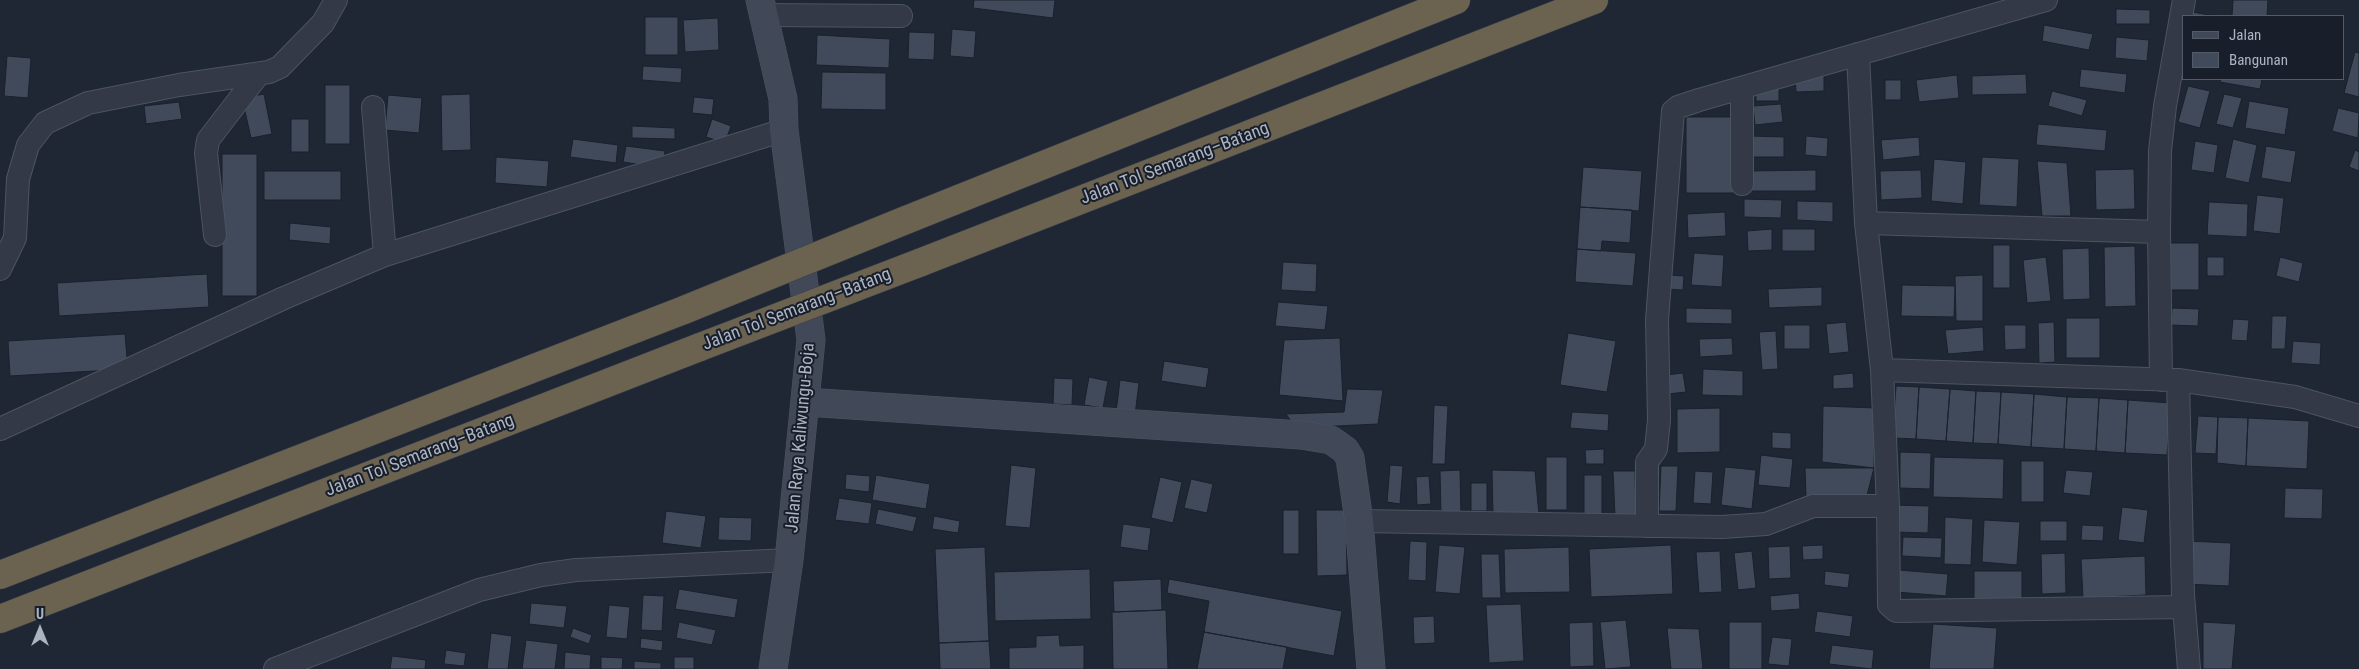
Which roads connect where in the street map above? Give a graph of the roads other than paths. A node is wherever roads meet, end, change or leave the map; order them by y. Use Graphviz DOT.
graph roads {
  1 [pos="336,0"];
  2 [pos="1456,0"];
  3 [pos="1594,0"];
  4 [pos="2046,0"];
  5 [pos="2184,0"];
  6 [pos="762,7"];
  7 [pos="900,16"];
  8 [pos="1858,54"];
  9 [pos="258,75"];
  10 [pos="1742,88"];
  11 [pos="374,107"];
  12 [pos="784,130"];
  13 [pos="1742,184"];
  14 [pos="1866,224"];
  15 [pos="2159,232"];
  16 [pos="215,234"];
  17 [pos="385,255"];
  18 [pos="0,269"];
  19 [pos="1882,370"];
  20 [pos="2170,380"];
  21 [pos="806,402"];
  22 [pos="2359,416"];
  23 [pos="0,428"];
  24 [pos="1888,506"];
  25 [pos="1359,521"];
  26 [pos="1647,526"];
  27 [pos="789,560"];
  28 [pos="0,575"];
  29 [pos="2184,607"];
  30 [pos="0,619"];
  31 [pos="275,669"];
  32 [pos="773,669"];
  33 [pos="1371,669"];
  34 [pos="2189,669"];
  1 -- 9 [label="street"];
  2 -- 28 [label="highway, bridge"];
  3 -- 30 [label="highway, Jalan Tol Semarang–Batang, bridge"];
  4 -- 8 [label="street"];
  5 -- 15 [label="street"];
  6 -- 7 [label="street"];
  6 -- 12 [label="street, Jalan Raya Kaliwungu-Boja"];
  8 -- 10 [label="street"];
  8 -- 14 [label="street"];
  9 -- 16 [label="street"];
  9 -- 18 [label="street"];
  10 -- 13 [label="street"];
  10 -- 26 [label="street"];
  11 -- 17 [label="street"];
  12 -- 17 [label="street"];
  12 -- 21 [label="street, Jalan Raya Kaliwungu-Boja"];
  14 -- 15 [label="street"];
  14 -- 19 [label="street"];
  15 -- 20 [label="street"];
  17 -- 23 [label="street"];
  19 -- 20 [label="street"];
  19 -- 24 [label="street"];
  20 -- 22 [label="street"];
  20 -- 29 [label="street"];
  21 -- 25 [label="street"];
  21 -- 27 [label="street, Jalan Raya Kaliwungu-Boja"];
  24 -- 26 [label="street"];
  24 -- 29 [label="street"];
  25 -- 26 [label="street"];
  25 -- 33 [label="street"];
  27 -- 31 [label="street"];
  27 -- 32 [label="street, Jalan Raya Kaliwungu-Boja"];
  29 -- 34 [label="street"];
}
